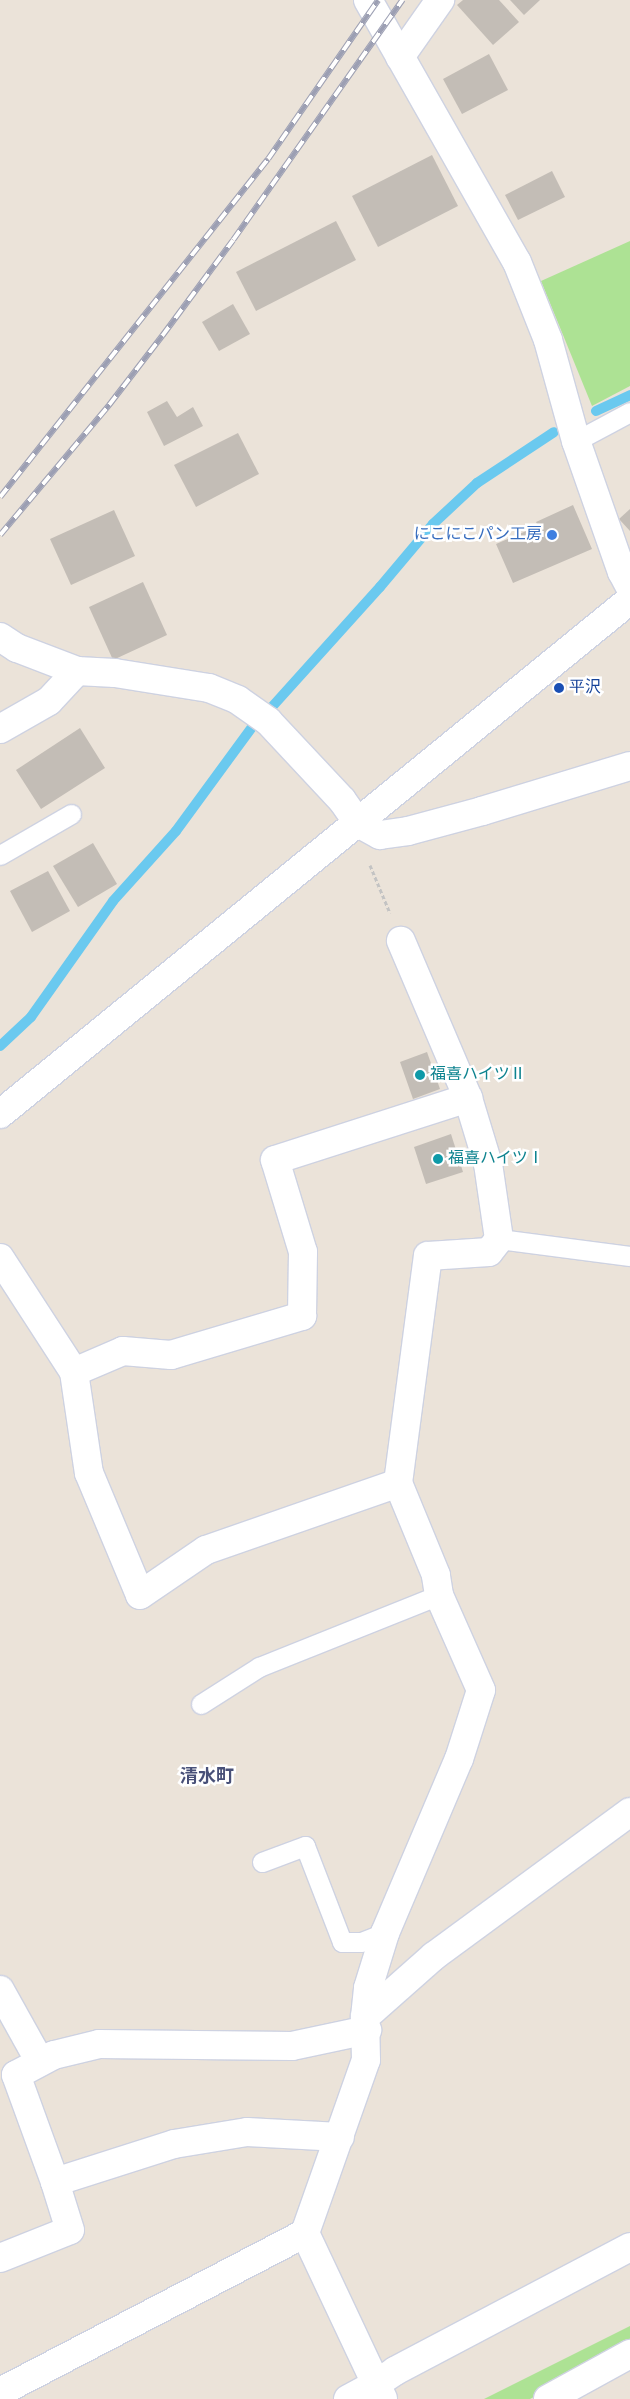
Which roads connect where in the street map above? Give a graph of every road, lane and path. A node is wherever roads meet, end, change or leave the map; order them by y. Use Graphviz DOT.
graph roads {
  1 [pos="368,0"];
  2 [pos="440,0"];
  3 [pos="400,56"];
  4 [pos="630,412"];
  5 [pos="576,441"];
  6 [pos="630,587"];
  7 [pos="630,600"];
  8 [pos="0,636"];
  9 [pos="77,671"];
  10 [pos="0,729"];
  11 [pos="630,766"];
  12 [pos="71,814"];
  13 [pos="358,823"];
  14 [pos="0,855"];
  15 [pos="401,941"];
  16 [pos="468,1098"];
  17 [pos="0,1114"];
  18 [pos="499,1240"];
  19 [pos="630,1256"];
  20 [pos="0,1258"];
  21 [pos="74,1372"];
  22 [pos="398,1483"];
  23 [pos="439,1595"];
  24 [pos="201,1704"];
  25 [pos="630,1812"];
  26 [pos="262,1862"];
  27 [pos="385,1933"];
  28 [pos="0,1990"];
  29 [pos="366,2024"];
  30 [pos="40,2062"];
  31 [pos="340,2137"];
  32 [pos="55,2182"];
  33 [pos="305,2233"];
  34 [pos="630,2248"];
  35 [pos="0,2258"];
  36 [pos="630,2354"];
  37 [pos="0,2392"];
  38 [pos="380,2392"];
  39 [pos="348,2399"];
  40 [pos="548,2399"];
  1 -- 3 [label="street"];
  2 -- 3 [label="street"];
  3 -- 5 [label="street"];
  4 -- 5 [label="lane"];
  5 -- 6 [label="street"];
  7 -- 13 [label="street"];
  8 -- 9 [label="street"];
  9 -- 10 [label="street"];
  9 -- 13 [label="street"];
  11 -- 13 [label="street"];
  12 -- 14 [label="lane"];
  13 -- 15 [label="path"];
  13 -- 17 [label="street"];
  15 -- 16 [label="street"];
  16 -- 18 [label="street"];
  16 -- 21 [label="street"];
  18 -- 19 [label="lane"];
  18 -- 22 [label="street"];
  20 -- 21 [label="street"];
  21 -- 22 [label="street"];
  22 -- 23 [label="street"];
  23 -- 24 [label="lane"];
  23 -- 27 [label="street"];
  25 -- 29 [label="street"];
  26 -- 27 [label="lane"];
  27 -- 29 [label="street"];
  28 -- 30 [label="street"];
  29 -- 30 [label="street"];
  29 -- 31 [label="street"];
  30 -- 32 [label="street"];
  31 -- 32 [label="street"];
  31 -- 33 [label="street"];
  32 -- 35 [label="street"];
  33 -- 37 [label="street"];
  33 -- 38 [label="street"];
  34 -- 38 [label="street"];
  36 -- 40 [label="street"];
  38 -- 39 [label="street"];
}
